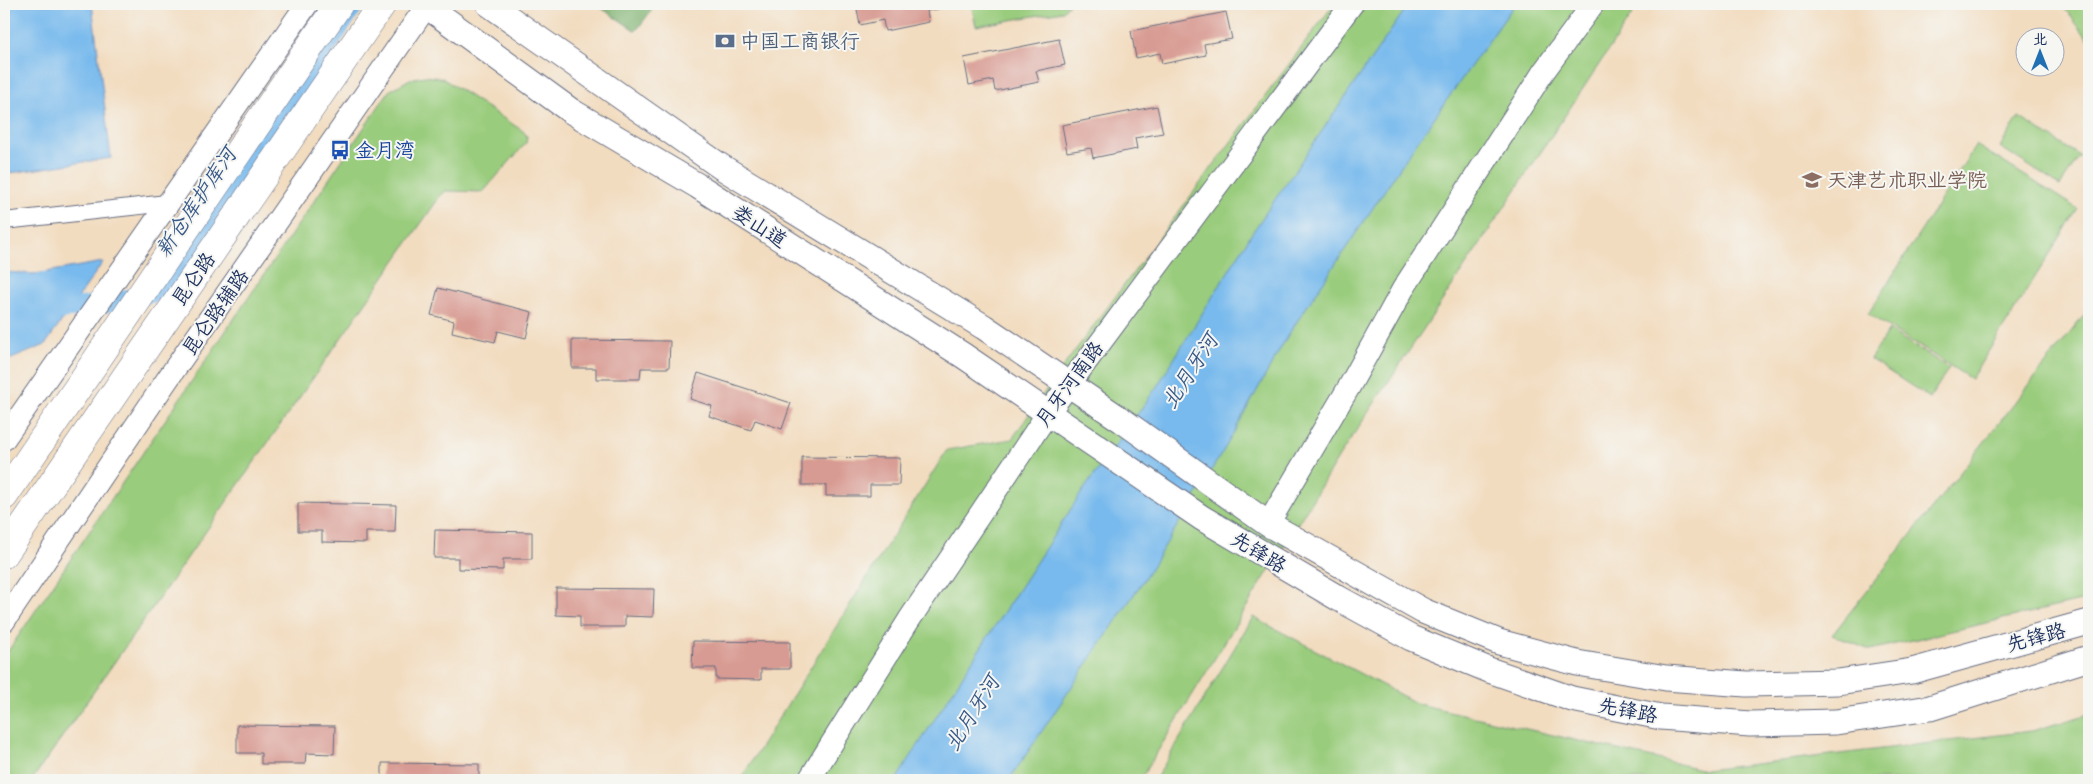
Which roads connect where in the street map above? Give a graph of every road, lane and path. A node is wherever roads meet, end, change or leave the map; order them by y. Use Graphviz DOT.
graph roads {
  1 [pos="307,4"];
  2 [pos="339,4"];
  3 [pos="382,4"];
  4 [pos="489,4"];
  5 [pos="1352,4"];
  6 [pos="1593,4"];
  7 [pos="426,5"];
  8 [pos="167,203"];
  9 [pos="4,221"];
  10 [pos="1068,384"];
  11 [pos="1048,413"];
  12 [pos="10,421"];
  13 [pos="1123,421"];
  14 [pos="4,439"];
  15 [pos="1097,447"];
  16 [pos="4,496"];
  17 [pos="1268,524"];
  18 [pos="4,554"];
  19 [pos="4,621"];
  20 [pos="2089,622"];
  21 [pos="2089,658"];
  22 [pos="809,780"];
  1 -- 8 [label="street"];
  2 -- 16 [label="highway, 昆仑路"];
  3 -- 18 [label="highway, 昆仑路"];
  4 -- 10 [label="main road, 娄山道"];
  5 -- 10 [label="street, 月牙河南路"];
  6 -- 17 [label="street"];
  7 -- 11 [label="main road, 娄山道"];
  7 -- 19 [label="street, 昆仑路辅路"];
  8 -- 9 [label="street"];
  8 -- 12 [label="street"];
  10 -- 11 [label="street, 月牙河南路"];
  10 -- 13 [label="main road, 娄山道"];
  11 -- 15 [label="main road, 娄山道"];
  11 -- 22 [label="street, 月牙河南路"];
  12 -- 14 [label="street"];
  13 -- 17 [label="main road, 先锋路"];
  15 -- 21 [label="main road, 先锋路"];
  17 -- 20 [label="main road, 先锋路"];
}
